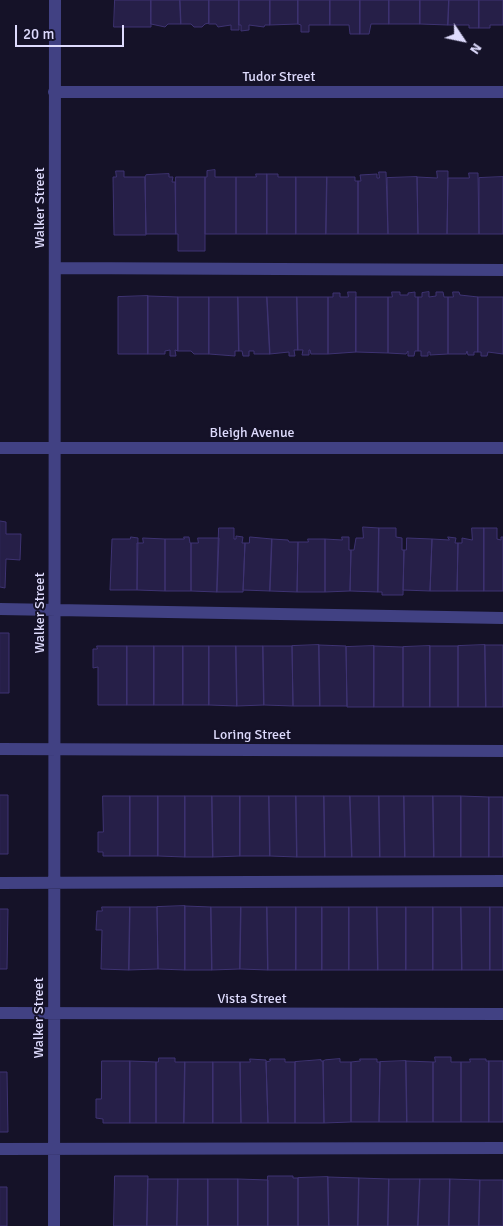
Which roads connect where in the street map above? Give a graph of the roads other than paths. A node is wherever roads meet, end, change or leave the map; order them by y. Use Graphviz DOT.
graph roads {
  1 [pos="55,0"];
  2 [pos="54,92"];
  3 [pos="503,92"];
  4 [pos="55,268"];
  5 [pos="503,270"];
  6 [pos="0,448"];
  7 [pos="56,448"];
  8 [pos="503,448"];
  9 [pos="0,609"];
  10 [pos="55,609"];
  11 [pos="503,618"];
  12 [pos="0,749"];
  13 [pos="54,749"];
  14 [pos="503,750"];
  15 [pos="503,881"];
  16 [pos="0,883"];
  17 [pos="54,883"];
  18 [pos="0,1013"];
  19 [pos="54,1013"];
  20 [pos="503,1014"];
  21 [pos="53,1148"];
  22 [pos="503,1148"];
  23 [pos="0,1149"];
  24 [pos="54,1226"];
  1 -- 2 [label="street, Walker Street"];
  2 -- 3 [label="street, Tudor Street"];
  2 -- 4 [label="street, Walker Street"];
  4 -- 5 [label="street"];
  4 -- 7 [label="street, Walker Street"];
  6 -- 7 [label="street, Bleigh Avenue"];
  7 -- 8 [label="street, Bleigh Avenue"];
  7 -- 10 [label="street, Walker Street"];
  9 -- 10 [label="street"];
  10 -- 11 [label="street"];
  10 -- 13 [label="street, Walker Street"];
  12 -- 13 [label="street, Loring Street"];
  13 -- 14 [label="street, Loring Street"];
  13 -- 17 [label="street, Walker Street"];
  15 -- 17 [label="street"];
  16 -- 17 [label="street"];
  17 -- 19 [label="street, Walker Street"];
  18 -- 19 [label="street, Vista Street"];
  19 -- 20 [label="street, Vista Street"];
  19 -- 21 [label="street, Walker Street"];
  21 -- 22 [label="street"];
  21 -- 23 [label="street"];
  21 -- 24 [label="street, Walker Street"];
}
